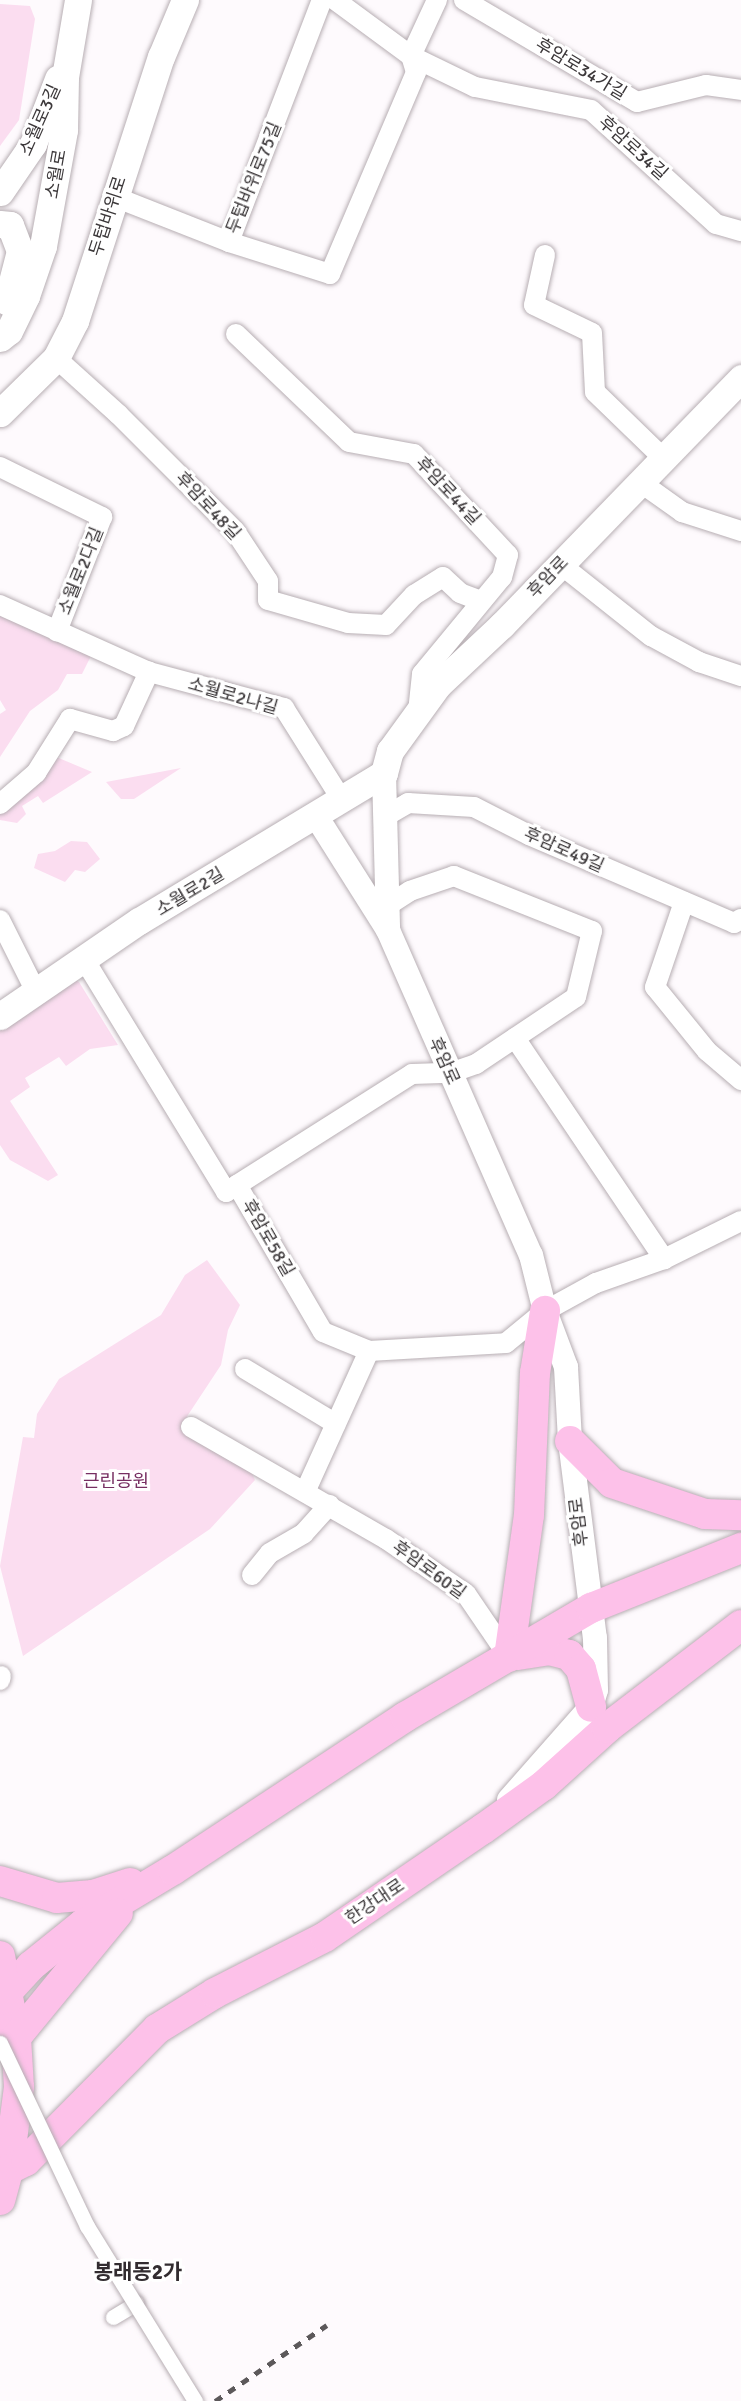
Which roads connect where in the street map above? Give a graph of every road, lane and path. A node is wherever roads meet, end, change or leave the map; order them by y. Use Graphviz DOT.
graph roads {
  1 [pos="67,0"];
  2 [pos="78,0"];
  3 [pos="186,0"];
  4 [pos="322,0"];
  5 [pos="335,0"];
  6 [pos="437,0"];
  7 [pos="464,0"];
  8 [pos="411,56"];
  9 [pos="741,90"];
  10 [pos="0,192"];
  11 [pos="115,197"];
  12 [pos="0,224"];
  13 [pos="741,231"];
  14 [pos="229,242"];
  15 [pos="545,255"];
  16 [pos="0,319"];
  17 [pos="236,334"];
  18 [pos="0,338"];
  19 [pos="56,358"];
  20 [pos="741,378"];
  21 [pos="0,413"];
  22 [pos="663,458"];
  23 [pos="0,466"];
  24 [pos="640,482"];
  25 [pos="741,531"];
  26 [pos="560,564"];
  27 [pos="481,601"];
  28 [pos="0,605"];
  29 [pos="57,631"];
  30 [pos="149,672"];
  31 [pos="741,676"];
  32 [pos="418,710"];
  33 [pos="384,773"];
  34 [pos="342,800"];
  35 [pos="0,804"];
  36 [pos="316,816"];
  37 [pos="384,817"];
  38 [pos="684,902"];
  39 [pos="390,904"];
  40 [pos="741,919"];
  41 [pos="0,920"];
  42 [pos="388,930"];
  43 [pos="84,959"];
  44 [pos="36,992"];
  45 [pos="0,1016"];
  46 [pos="515,1038"];
  47 [pos="450,1073"];
  48 [pos="741,1079"];
  49 [pos="237,1185"];
  50 [pos="741,1221"];
  51 [pos="664,1259"];
  52 [pos="545,1311"];
  53 [pos="369,1352"];
  54 [pos="245,1370"];
  55 [pos="336,1424"];
  56 [pos="191,1426"];
  57 [pos="570,1441"];
  58 [pos="305,1492"];
  59 [pos="328,1505"];
  60 [pos="741,1515"];
  61 [pos="741,1548"];
  62 [pos="252,1575"];
  63 [pos="591,1608"];
  64 [pos="741,1625"];
  65 [pos="509,1657"];
  66 [pos="591,1707"];
  67 [pos="483,1829"];
  68 [pos="173,1870"];
  69 [pos="0,1881"];
  70 [pos="134,1895"];
  71 [pos="0,1956"];
  72 [pos="4,1995"];
  73 [pos="5,2046"];
  74 [pos="4,2173"];
  75 [pos="0,2200"];
  76 [pos="136,2303"];
  77 [pos="113,2317"];
  78 [pos="195,2401"];
  1 -- 10 [label="main road, 소월로3길"];
  2 -- 18 [label="main road, 소월로"];
  3 -- 11 [label="main road, 두텁바위로"];
  4 -- 14 [label="street, 두텁바위로75길"];
  5 -- 8 [label="street, 후암로34길"];
  6 -- 8 [label="street"];
  7 -- 9 [label="street, 후암로34가길"];
  8 -- 13 [label="street, 후암로34길"];
  8 -- 14 [label="street"];
  11 -- 14 [label="street, 두텁바위로75길"];
  11 -- 19 [label="main road, 두텁바위로"];
  12 -- 16 [label="main road"];
  15 -- 22 [label="street"];
  17 -- 27 [label="street, 후암로44길"];
  19 -- 21 [label="main road, 두텁바위로"];
  19 -- 27 [label="street, 후암로48길"];
  20 -- 22 [label="main road, 후암로"];
  22 -- 24 [label="main road, 후암로"];
  23 -- 29 [label="street, 소월로2다길"];
  24 -- 25 [label="street"];
  24 -- 26 [label="main road, 후암로"];
  26 -- 31 [label="street"];
  26 -- 32 [label="main road, 후암로"];
  27 -- 32 [label="street, 후암로44길"];
  28 -- 29 [label="street, 소월로2나길"];
  29 -- 30 [label="street, 소월로2나길"];
  30 -- 34 [label="street, 소월로2나길"];
  30 -- 35 [label="street"];
  32 -- 33 [label="main road, 후암로"];
  33 -- 34 [label="main road, 소월로2길"];
  33 -- 37 [label="street, 후암로"];
  34 -- 36 [label="main road, 소월로2길"];
  36 -- 42 [label="street"];
  36 -- 43 [label="main road, 소월로2길"];
  37 -- 38 [label="street, 후암로49길"];
  37 -- 39 [label="street, 후암로"];
  38 -- 40 [label="street, 후암로49길"];
  38 -- 48 [label="street"];
  39 -- 42 [label="street, 후암로"];
  39 -- 46 [label="street"];
  41 -- 44 [label="street"];
  42 -- 47 [label="street, 후암로"];
  43 -- 44 [label="main road, 소월로2길"];
  43 -- 49 [label="street, 후암로58길"];
  44 -- 45 [label="main road, 소월로2길"];
  46 -- 47 [label="street"];
  46 -- 51 [label="street"];
  47 -- 49 [label="street"];
  47 -- 52 [label="street, 후암로"];
  49 -- 53 [label="street, 후암로58길"];
  50 -- 51 [label="street, 후암로58길"];
  51 -- 52 [label="street, 후암로58길"];
  52 -- 53 [label="street, 후암로58길"];
  52 -- 57 [label="street, 후암로"];
  52 -- 65 [label="main road"];
  53 -- 55 [label="street"];
  54 -- 55 [label="street"];
  55 -- 58 [label="street"];
  56 -- 58 [label="street, 후암로60길"];
  57 -- 60 [label="main road"];
  57 -- 63 [label="street, 후암로"];
  58 -- 59 [label="street, 후암로60길"];
  59 -- 62 [label="street"];
  59 -- 65 [label="street, 후암로60길"];
  61 -- 63 [label="main road"];
  63 -- 65 [label="main road"];
  63 -- 66 [label="street, 후암로"];
  64 -- 67 [label="main road, 한강대로"];
  65 -- 66 [label="main road"];
  65 -- 68 [label="main road"];
  66 -- 67 [label="street"];
  67 -- 74 [label="main road, 한강대로"];
  68 -- 69 [label="main road"];
  68 -- 70 [label="main road"];
  70 -- 72 [label="main road"];
  70 -- 73 [label="main road"];
  71 -- 72 [label="main road"];
  72 -- 73 [label="main road"];
  73 -- 74 [label="main road"];
  73 -- 76 [label="street, bridge"];
  74 -- 75 [label="main road"];
  76 -- 77 [label="street"];
  76 -- 78 [label="street, bridge"];
}
